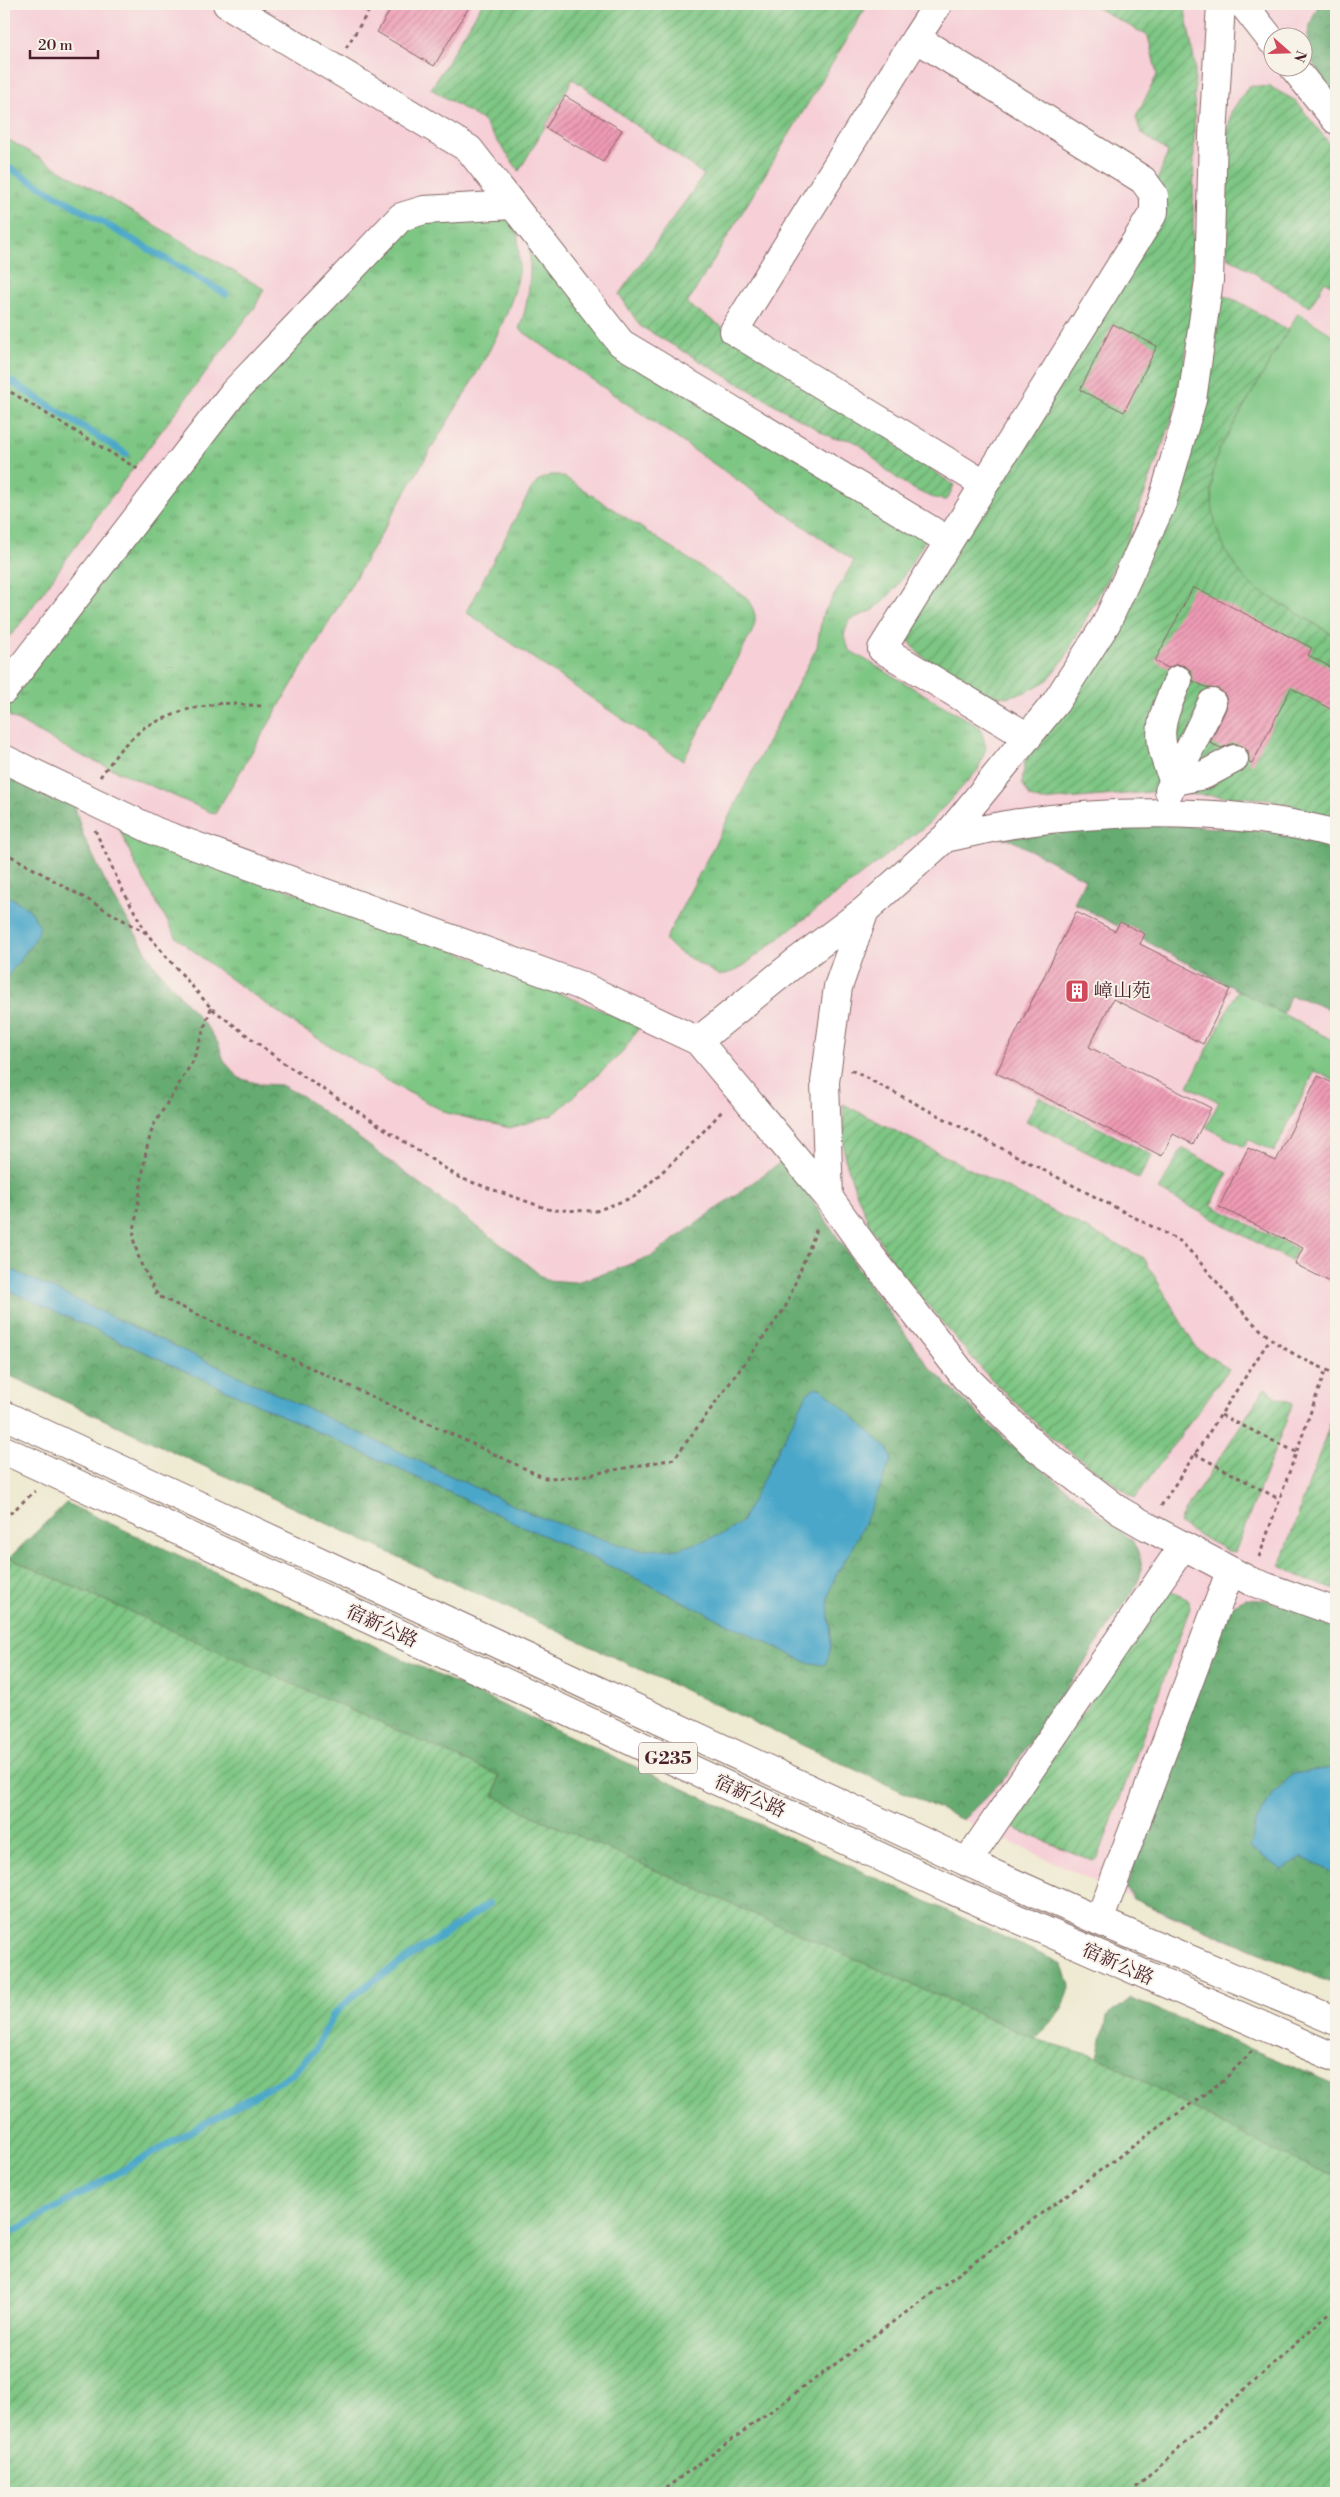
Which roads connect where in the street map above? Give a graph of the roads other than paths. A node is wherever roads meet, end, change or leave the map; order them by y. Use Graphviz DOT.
graph roads {
  1 [pos="227,4"];
  2 [pos="938,4"];
  3 [pos="1221,4"];
  4 [pos="1243,4"];
  5 [pos="1262,28"];
  6 [pos="916,38"];
  7 [pos="1302,78"];
  8 [pos="1336,120"];
  9 [pos="513,205"];
  10 [pos="984,484"];
  11 [pos="949,541"];
  12 [pos="1178,680"];
  13 [pos="4,690"];
  14 [pos="1212,703"];
  15 [pos="1028,737"];
  16 [pos="4,759"];
  17 [pos="1234,759"];
  18 [pos="1174,781"];
  19 [pos="1158,814"];
  20 [pos="1336,834"];
  21 [pos="945,838"];
  22 [pos="866,910"];
  23 [pos="698,1041"];
  24 [pos="829,1198"];
  25 [pos="4,1415"];
  26 [pos="4,1450"];
  27 [pos="1183,1546"];
  28 [pos="1240,1577"];
  29 [pos="1336,1612"];
  30 [pos="967,1862"];
  31 [pos="1100,1921"];
  32 [pos="1336,2021"];
  33 [pos="1336,2058"];
  1 -- 9 [label="main road"];
  2 -- 6 [label="main road"];
  3 -- 15 [label="main road"];
  4 -- 5 [label="main road"];
  6 -- 10 [label="main road"];
  6 -- 10 [label="main road"];
  7 -- 8 [label="main road"];
  9 -- 11 [label="main road"];
  9 -- 13 [label="main road"];
  10 -- 11 [label="main road"];
  11 -- 15 [label="main road"];
  12 -- 18 [label="main road"];
  14 -- 18 [label="main road"];
  15 -- 21 [label="main road"];
  16 -- 23 [label="main road"];
  17 -- 18 [label="main road"];
  18 -- 19 [label="main road"];
  19 -- 20 [label="main road"];
  19 -- 21 [label="main road"];
  21 -- 22 [label="main road"];
  22 -- 23 [label="main road"];
  22 -- 24 [label="main road"];
  23 -- 24 [label="main road"];
  24 -- 27 [label="main road"];
  25 -- 30 [label="main road, 宿新公路 / G235"];
  26 -- 33 [label="main road, 宿新公路 / G235"];
  27 -- 28 [label="main road"];
  27 -- 30 [label="main road"];
  28 -- 29 [label="main road"];
  28 -- 31 [label="main road"];
  30 -- 31 [label="main road, 宿新公路 / G235"];
  31 -- 32 [label="main road, 宿新公路 / G235"];
}
